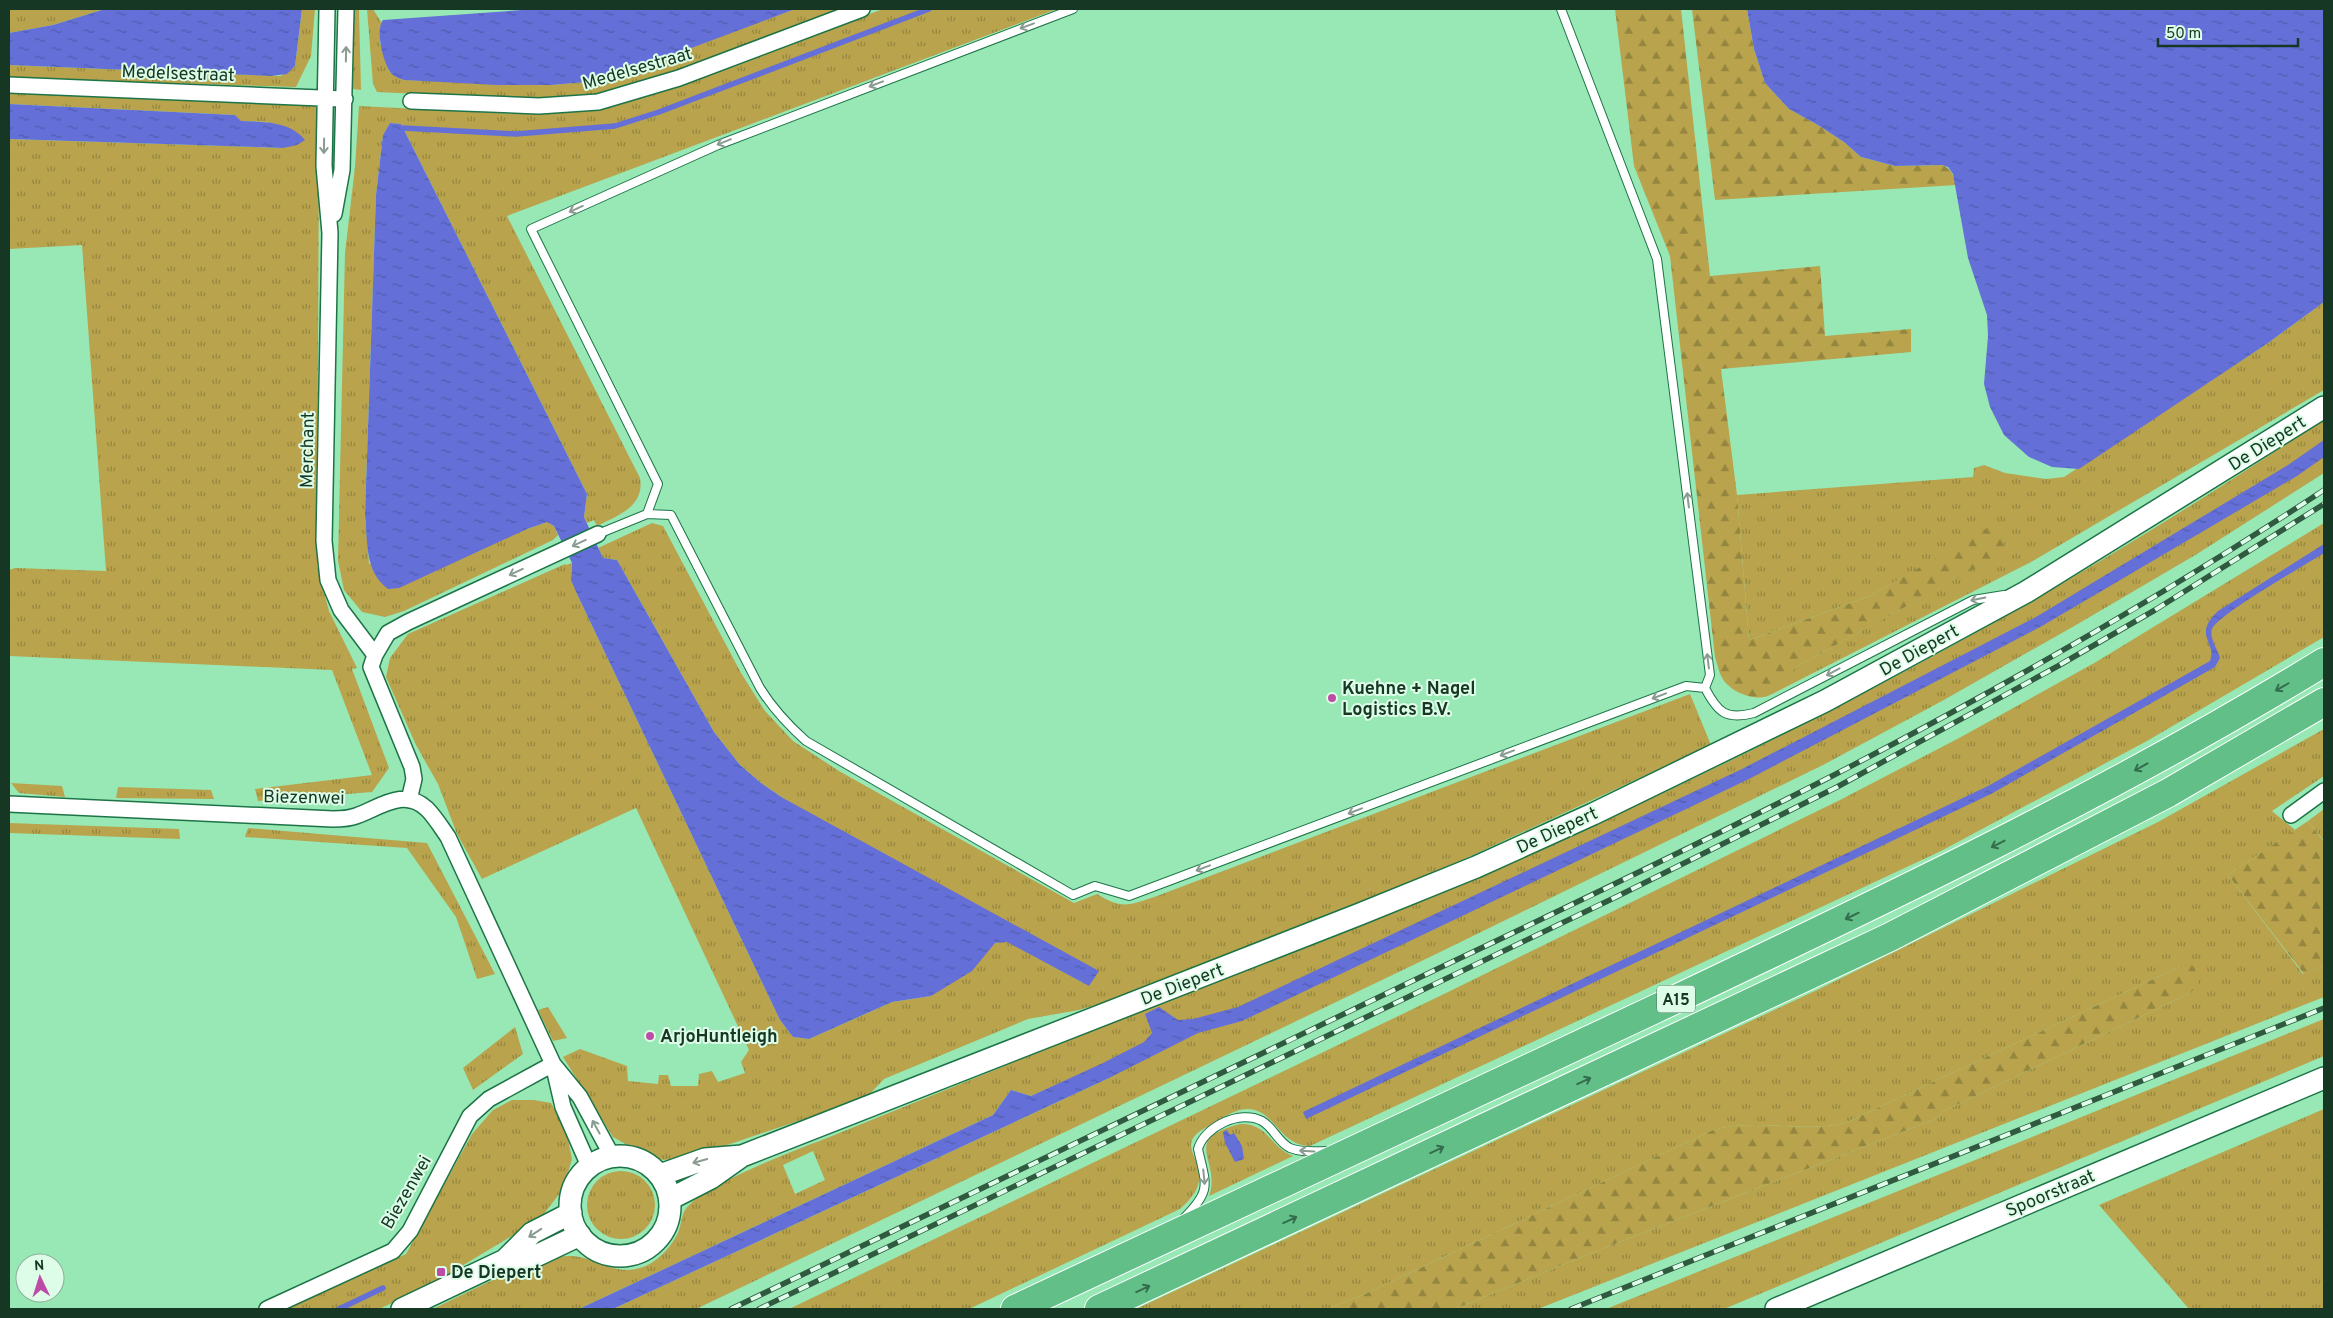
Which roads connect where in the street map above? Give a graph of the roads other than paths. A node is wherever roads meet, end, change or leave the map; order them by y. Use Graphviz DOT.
graph roads {
  1 [pos="327,9"];
  2 [pos="346,9"];
  3 [pos="862,9"];
  4 [pos="1073,9"];
  5 [pos="1561,9"];
  6 [pos="9,85"];
  7 [pos="326,98"];
  8 [pos="345,99"];
  9 [pos="411,101"];
  10 [pos="330,233"];
  11 [pos="2324,407"];
  12 [pos="647,514"];
  13 [pos="598,534"];
  14 [pos="2026,592"];
  15 [pos="375,654"];
  16 [pos="2324,662"];
  17 [pos="1705,688"];
  18 [pos="2324,702"];
  19 [pos="2324,792"];
  20 [pos="409,800"];
  21 [pos="9,804"];
  22 [pos="2292,815"];
  23 [pos="553,1064"];
  24 [pos="2324,1078"];
  25 [pos="1356,1150"];
  26 [pos="612,1156"];
  27 [pos="742,1156"];
  28 [pos="590,1166"];
  29 [pos="660,1175"];
  30 [pos="670,1199"];
  31 [pos="571,1214"];
  32 [pos="580,1235"];
  33 [pos="1161,1241"];
  34 [pos="505,1260"];
  35 [pos="267,1309"];
  36 [pos="402,1309"];
  37 [pos="1015,1309"];
  38 [pos="1099,1309"];
  39 [pos="1776,1309"];
  1 -- 7 [label="street"];
  8 -- 2 [label="street, one-way"];
  3 -- 9 [label="street, Medelsestraat"];
  4 -- 12 [label="lane, one-way"];
  17 -- 5 [label="lane, one-way"];
  6 -- 7 [label="street, Medelsestraat"];
  7 -- 8 [label="street, Medelsestraat"];
  7 -- 10 [label="street, one-way"];
  8 -- 10 [label="street"];
  10 -- 15 [label="street, Merchant"];
  11 -- 14 [label="main road, De Diepert"];
  12 -- 13 [label="lane"];
  17 -- 12 [label="lane, one-way"];
  13 -- 15 [label="street, one-way"];
  14 -- 17 [label="lane, one-way"];
  14 -- 27 [label="main road, De Diepert"];
  15 -- 20 [label="street"];
  16 -- 25 [label="highway, A15, one-way"];
  38 -- 18 [label="highway, A15, one-way"];
  19 -- 22 [label="street"];
  20 -- 21 [label="street, Biezenwei"];
  20 -- 23 [label="street"];
  26 -- 23 [label="street, one-way"];
  23 -- 28 [label="street"];
  23 -- 35 [label="street, Biezenwei"];
  24 -- 39 [label="main road, Spoorstraat"];
  25 -- 33 [label="highway, A15"];
  25 -- 33 [label="lane, one-way"];
  26 -- 28 [label="main road"];
  26 -- 29 [label="main road"];
  27 -- 29 [label="main road, De Diepert, one-way"];
  27 -- 30 [label="main road, De Diepert"];
  28 -- 31 [label="main road"];
  29 -- 30 [label="main road"];
  30 -- 32 [label="main road"];
  31 -- 32 [label="main road"];
  31 -- 34 [label="main road, one-way"];
  32 -- 34 [label="main road"];
  33 -- 37 [label="highway, A15"];
  34 -- 36 [label="main road"];
}
